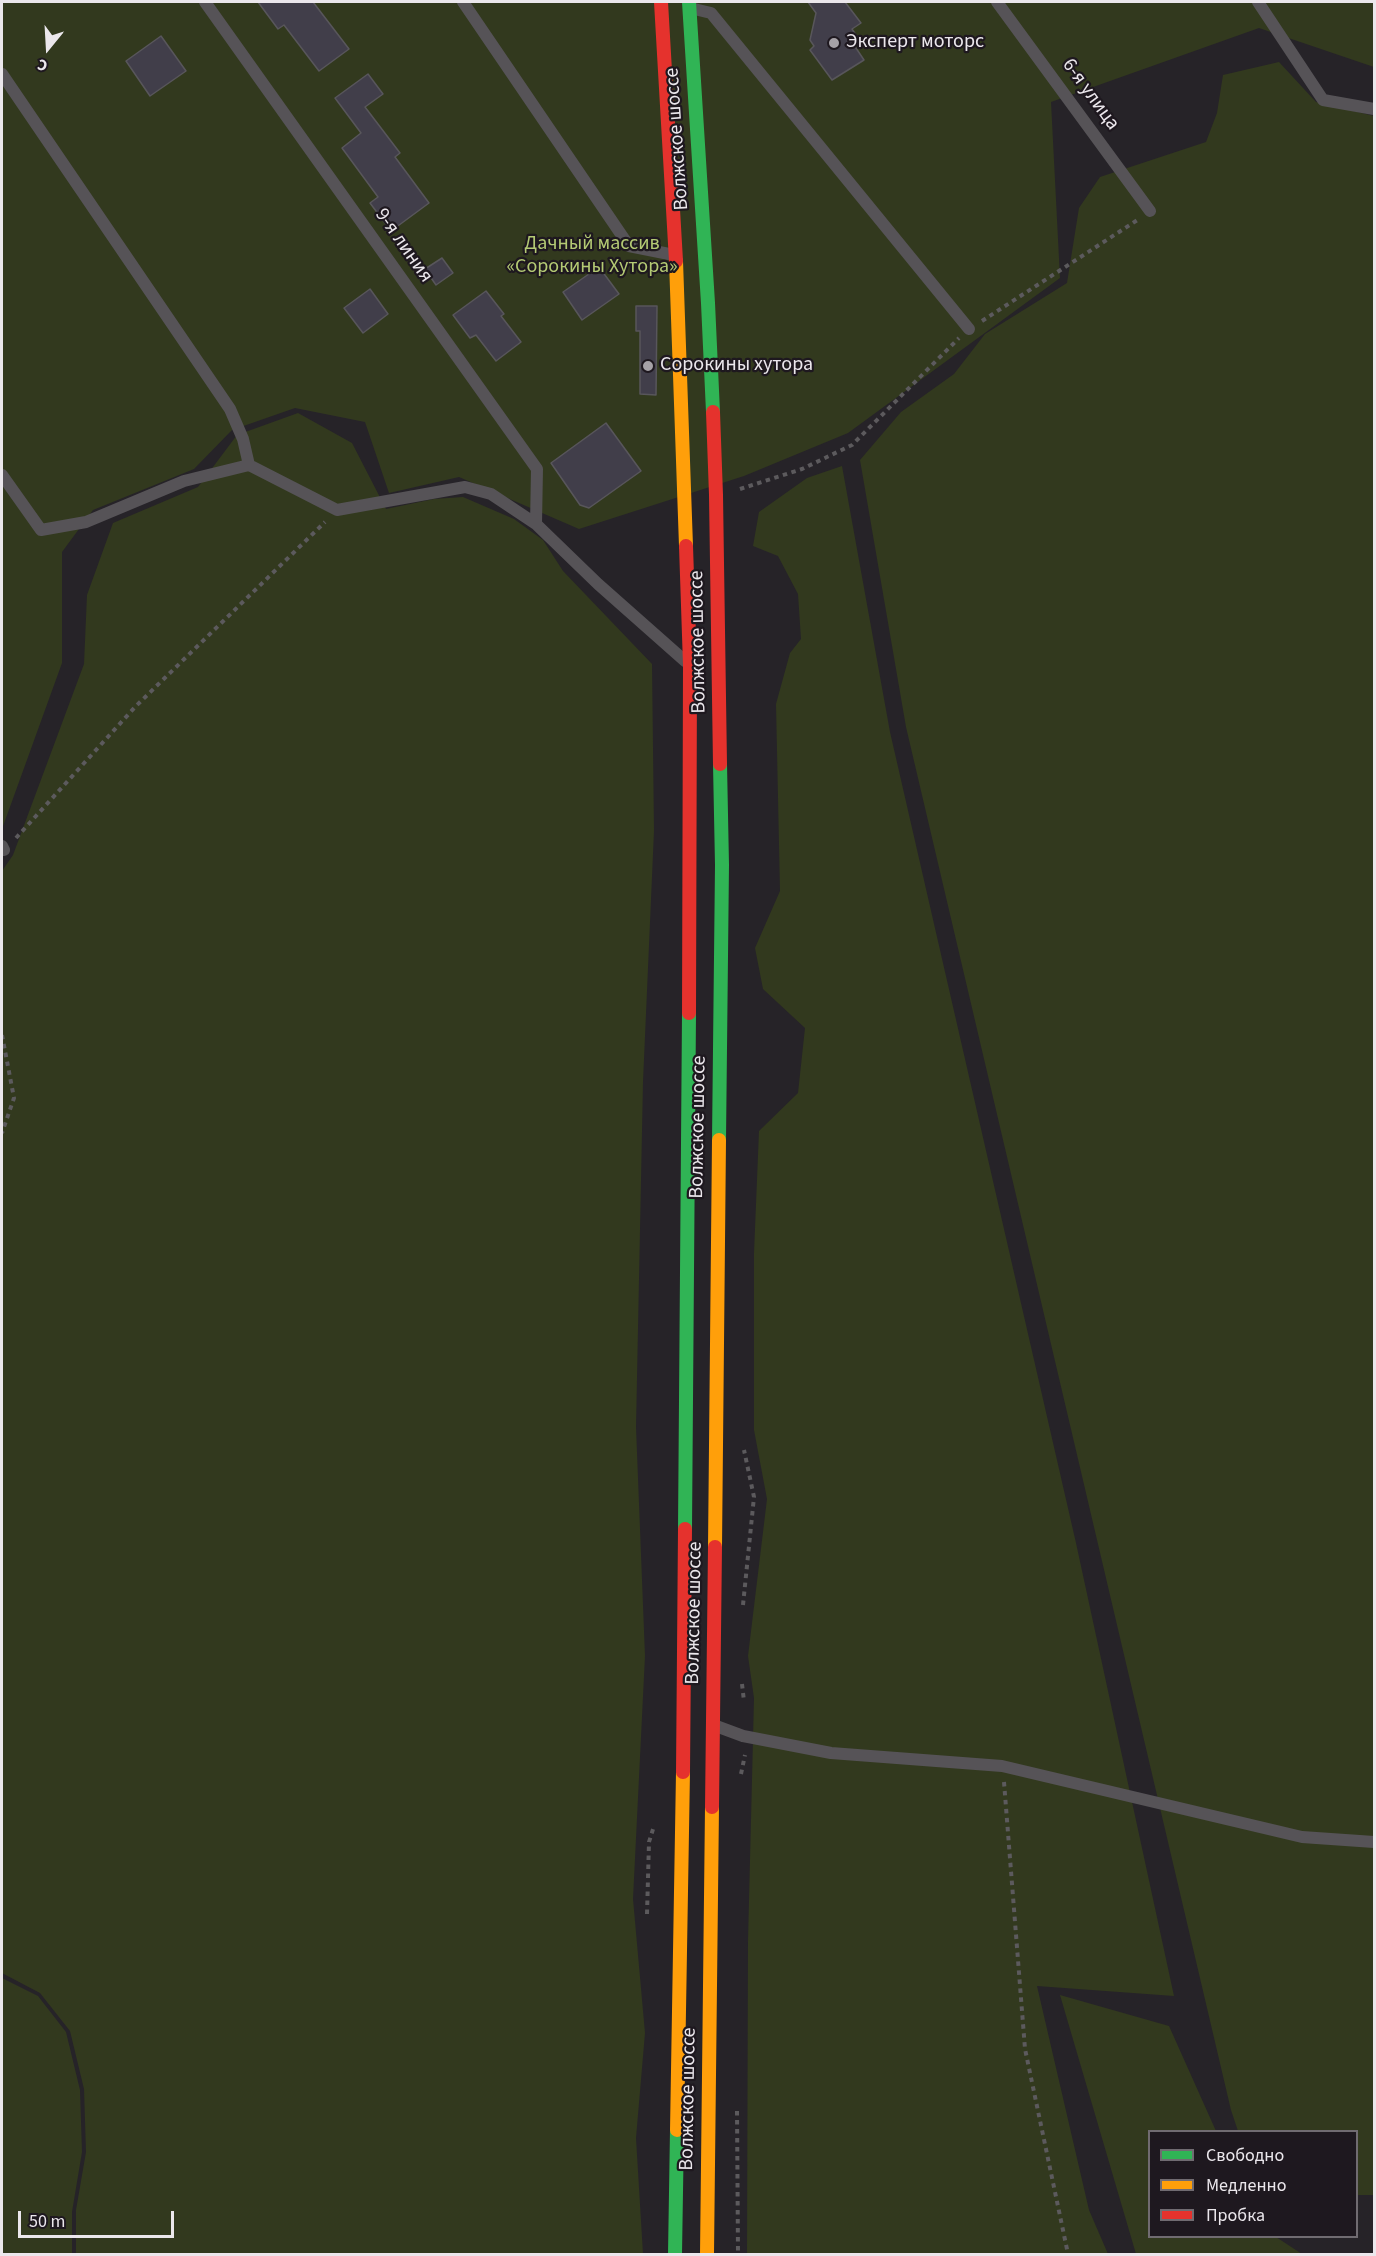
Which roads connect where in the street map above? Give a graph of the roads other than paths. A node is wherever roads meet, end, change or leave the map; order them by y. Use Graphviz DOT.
graph roads {
  1 [pos="205,2"];
  2 [pos="464,2"];
  3 [pos="661,2"];
  4 [pos="997,2"];
  5 [pos="1258,2"];
  6 [pos="689,5"];
  7 [pos="2,74"];
  8 [pos="1374,109"];
  9 [pos="1150,211"];
  10 [pos="676,255"];
  11 [pos="969,329"];
  12 [pos="249,465"];
  13 [pos="2,475"];
  14 [pos="536,524"];
  15 [pos="690,665"];
  16 [pos="712,1724"];
  17 [pos="1374,1842"];
  18 [pos="675,2254"];
  19 [pos="707,2254"];
  1 -- 14 [label="lane, 9-я линия"];
  2 -- 10 [label="lane"];
  3 -- 10 [label="main road, Волжское шоссе"];
  4 -- 9 [label="lane, 6-я улица"];
  5 -- 8 [label="lane"];
  6 -- 11 [label="lane"];
  6 -- 16 [label="main road, Волжское шоссе"];
  7 -- 12 [label="lane"];
  10 -- 15 [label="main road, Волжское шоссе"];
  12 -- 13 [label="lane"];
  12 -- 14 [label="lane"];
  14 -- 15 [label="lane"];
  15 -- 18 [label="main road, Волжское шоссе"];
  16 -- 17 [label="lane"];
  16 -- 19 [label="main road, Волжское шоссе"];
}
